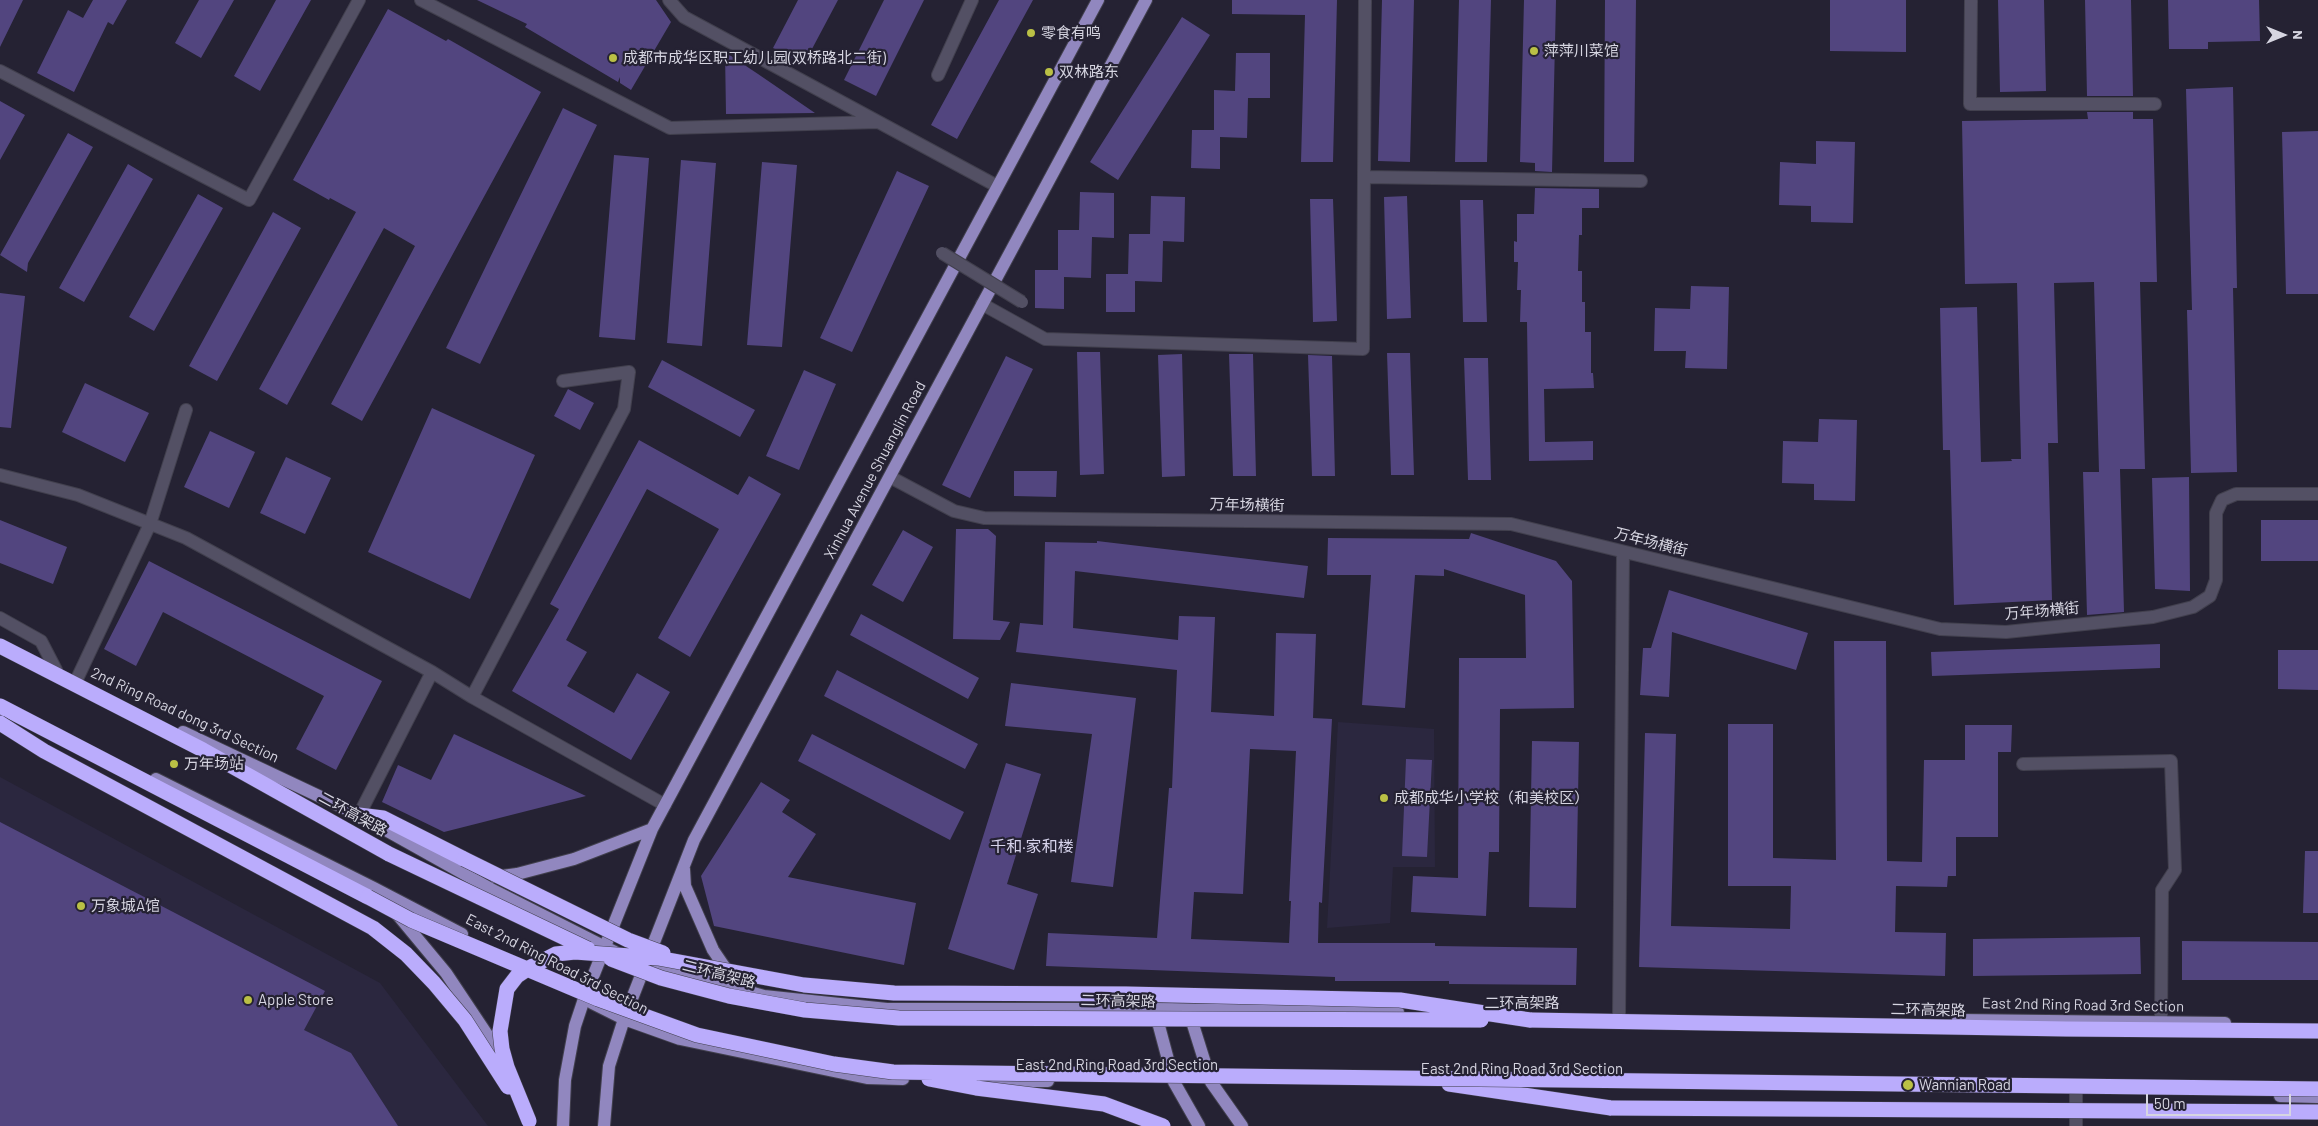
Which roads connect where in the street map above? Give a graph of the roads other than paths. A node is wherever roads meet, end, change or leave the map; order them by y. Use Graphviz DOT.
graph roads {
  1 [pos="358,0"];
  2 [pos="421,0"];
  3 [pos="669,0"];
  4 [pos="972,0"];
  5 [pos="1098,0"];
  6 [pos="1146,0"];
  7 [pos="1365,0"];
  8 [pos="1971,0"];
  9 [pos="0,71"];
  10 [pos="938,75"];
  11 [pos="2155,104"];
  12 [pos="877,122"];
  13 [pos="1364,177"];
  14 [pos="1641,181"];
  15 [pos="998,186"];
  16 [pos="942,253"];
  17 [pos="1022,302"];
  18 [pos="982,304"];
  19 [pos="563,381"];
  20 [pos="186,410"];
  21 [pos="0,475"];
  22 [pos="890,477"];
  23 [pos="2318,494"];
  24 [pos="150,524"];
  25 [pos="1623,552"];
  26 [pos="0,618"];
  27 [pos="0,640"];
  28 [pos="0,646"];
  29 [pos="56,670"];
  30 [pos="432,672"];
  31 [pos="76,681"];
  32 [pos="472,697"];
  33 [pos="0,700"];
  34 [pos="0,705"];
  35 [pos="19,710"];
  36 [pos="0,722"];
  37 [pos="2023,764"];
  38 [pos="665,805"];
  39 [pos="359,815"];
  40 [pos="652,828"];
  41 [pos="684,865"];
  42 [pos="474,879"];
  43 [pos="374,888"];
  44 [pos="604,949"];
  45 [pos="645,962"];
  46 [pos="693,964"];
  47 [pos="764,996"];
  48 [pos="584,999"];
  49 [pos="1154,1008"];
  50 [pos="1188,1009"];
  51 [pos="1619,1016"];
  52 [pos="624,1019"];
  53 [pos="1530,1020"];
  54 [pos="2161,1022"];
  55 [pos="2318,1024"];
  56 [pos="2318,1031"];
  57 [pos="893,1072"];
  58 [pos="1174,1082"];
  59 [pos="1212,1082"];
  60 [pos="1449,1084"];
  61 [pos="2076,1089"];
  62 [pos="2318,1089"];
  63 [pos="2318,1097"];
  64 [pos="2318,1112"];
  65 [pos="530,1124"];
  66 [pos="563,1126"];
  67 [pos="604,1126"];
  68 [pos="1163,1126"];
  69 [pos="1199,1126"];
  70 [pos="1242,1126"];
  71 [pos="2076,1126"];
  1 -- 9 [label="street"];
  2 -- 12 [label="street"];
  3 -- 12 [label="street"];
  4 -- 10 [label="street"];
  5 -- 15 [label="main road, Xinhua Avenue Shuanglin Road"];
  6 -- 18 [label="main road, Xinhua Avenue Shuanglin Road"];
  7 -- 13 [label="street"];
  8 -- 11 [label="street"];
  12 -- 15 [label="street"];
  13 -- 14 [label="street"];
  13 -- 18 [label="street"];
  15 -- 38 [label="main road, Xinhua Avenue Shuanglin Road"];
  16 -- 17 [label="street, bridge"];
  18 -- 22 [label="main road, Xinhua Avenue Shuanglin Road"];
  19 -- 32 [label="street"];
  20 -- 24 [label="street"];
  21 -- 24 [label="street"];
  22 -- 25 [label="street, 万年场横街"];
  22 -- 41 [label="main road, Xinhua Avenue Shuanglin Road"];
  23 -- 25 [label="street, 万年场横街"];
  24 -- 30 [label="street"];
  24 -- 31 [label="street"];
  25 -- 51 [label="street"];
  26 -- 29 [label="street"];
  27 -- 29 [label="main road, 2nd Ring Road dong 3rd Section"];
  28 -- 53 [label="highway, 二环高架路, bridge"];
  29 -- 31 [label="main road, 2nd Ring Road dong 3rd Section"];
  30 -- 32 [label="street"];
  30 -- 39 [label="street"];
  31 -- 39 [label="main road, 2nd Ring Road dong 3rd Section"];
  32 -- 38 [label="street"];
  33 -- 35 [label="main road, East 2nd Ring Road 3rd Section"];
  34 -- 35 [label="street"];
  34 -- 57 [label="highway, bridge"];
  35 -- 43 [label="main road, East 2nd Ring Road 3rd Section"];
  36 -- 65 [label="highway, bridge"];
  37 -- 54 [label="street"];
  38 -- 40 [label="main road, Xinhua Avenue Shuanglin Road"];
  39 -- 42 [label="main road, East 2nd Ring Road 3rd Section"];
  39 -- 46 [label="highway, bridge"];
  40 -- 42 [label="main road"];
  40 -- 44 [label="main road, Xinhua Avenue Shuanglin Road"];
  41 -- 45 [label="main road, Xinhua Avenue Shuanglin Road"];
  41 -- 47 [label="main road"];
  42 -- 44 [label="main road, East 2nd Ring Road 3rd Section"];
  43 -- 48 [label="main road, East 2nd Ring Road 3rd Section"];
  43 -- 65 [label="main road"];
  44 -- 45 [label="main road, East 2nd Ring Road 3rd Section"];
  44 -- 48 [label="main road, Xinhua Avenue Shuanglin Road"];
  45 -- 47 [label="main road, East 2nd Ring Road 3rd Section"];
  45 -- 52 [label="main road, Xinhua Avenue Shuanglin Road"];
  46 -- 53 [label="highway, bridge"];
  46 -- 65 [label="highway, bridge"];
  47 -- 49 [label="main road, East 2nd Ring Road 3rd Section"];
  48 -- 52 [label="main road, East 2nd Ring Road 3rd Section"];
  48 -- 66 [label="main road, Xinhua Avenue Shuanglin Road"];
  49 -- 50 [label="main road, East 2nd Ring Road 3rd Section"];
  49 -- 58 [label="main road"];
  50 -- 51 [label="main road, East 2nd Ring Road 3rd Section"];
  50 -- 59 [label="main road"];
  51 -- 54 [label="main road, East 2nd Ring Road 3rd Section"];
  52 -- 58 [label="main road, East 2nd Ring Road 3rd Section"];
  52 -- 67 [label="main road, Xinhua Avenue Shuanglin Road"];
  53 -- 56 [label="highway, 二环高架路"];
  54 -- 55 [label="main road, East 2nd Ring Road 3rd Section"];
  57 -- 62 [label="highway, bridge"];
  57 -- 68 [label="highway, bridge"];
  58 -- 59 [label="main road, East 2nd Ring Road 3rd Section"];
  58 -- 69 [label="main road"];
  59 -- 60 [label="main road, East 2nd Ring Road 3rd Section"];
  59 -- 70 [label="main road"];
  60 -- 61 [label="main road, East 2nd Ring Road 3rd Section"];
  60 -- 64 [label="highway, bridge"];
  61 -- 63 [label="main road, East 2nd Ring Road 3rd Section"];
  61 -- 71 [label="street"];
}
